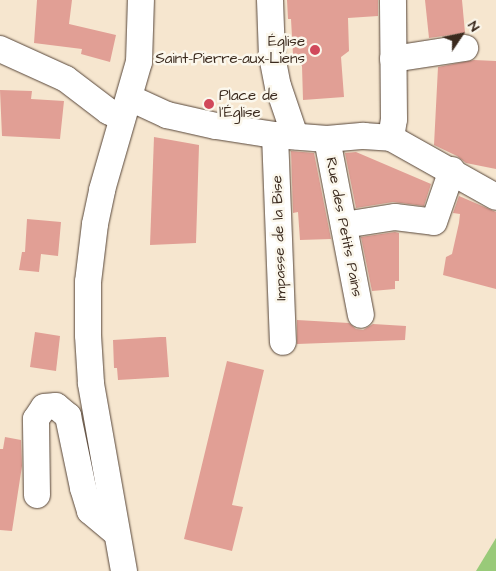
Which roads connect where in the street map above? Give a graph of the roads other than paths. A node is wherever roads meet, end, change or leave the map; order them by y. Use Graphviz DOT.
graph roads {
  1 [pos="270,0"];
  2 [pos="393,0"];
  3 [pos="142,7"];
  4 [pos="465,48"];
  5 [pos="0,50"];
  6 [pos="394,58"];
  7 [pos="126,108"];
  8 [pos="285,136"];
  9 [pos="327,138"];
  10 [pos="391,138"];
  11 [pos="452,170"];
  12 [pos="496,197"];
  13 [pos="344,225"];
  14 [pos="361,315"];
  15 [pos="283,342"];
  16 [pos="37,495"];
  17 [pos="116,533"];
  18 [pos="124,571"];
  1 -- 8 [label="street, Impasse de la Bise"];
  2 -- 6 [label="street"];
  3 -- 7 [label="street"];
  4 -- 6 [label="street"];
  5 -- 7 [label="street"];
  6 -- 10 [label="street"];
  7 -- 8 [label="street"];
  7 -- 17 [label="street"];
  8 -- 9 [label="street"];
  8 -- 15 [label="street, Impasse de la Bise"];
  9 -- 10 [label="street"];
  9 -- 13 [label="street, Rue des Petits Pains"];
  10 -- 11 [label="street"];
  11 -- 12 [label="street"];
  11 -- 13 [label="street"];
  13 -- 14 [label="street, Rue des Petits Pains"];
  16 -- 17 [label="street"];
  17 -- 18 [label="street"];
}
